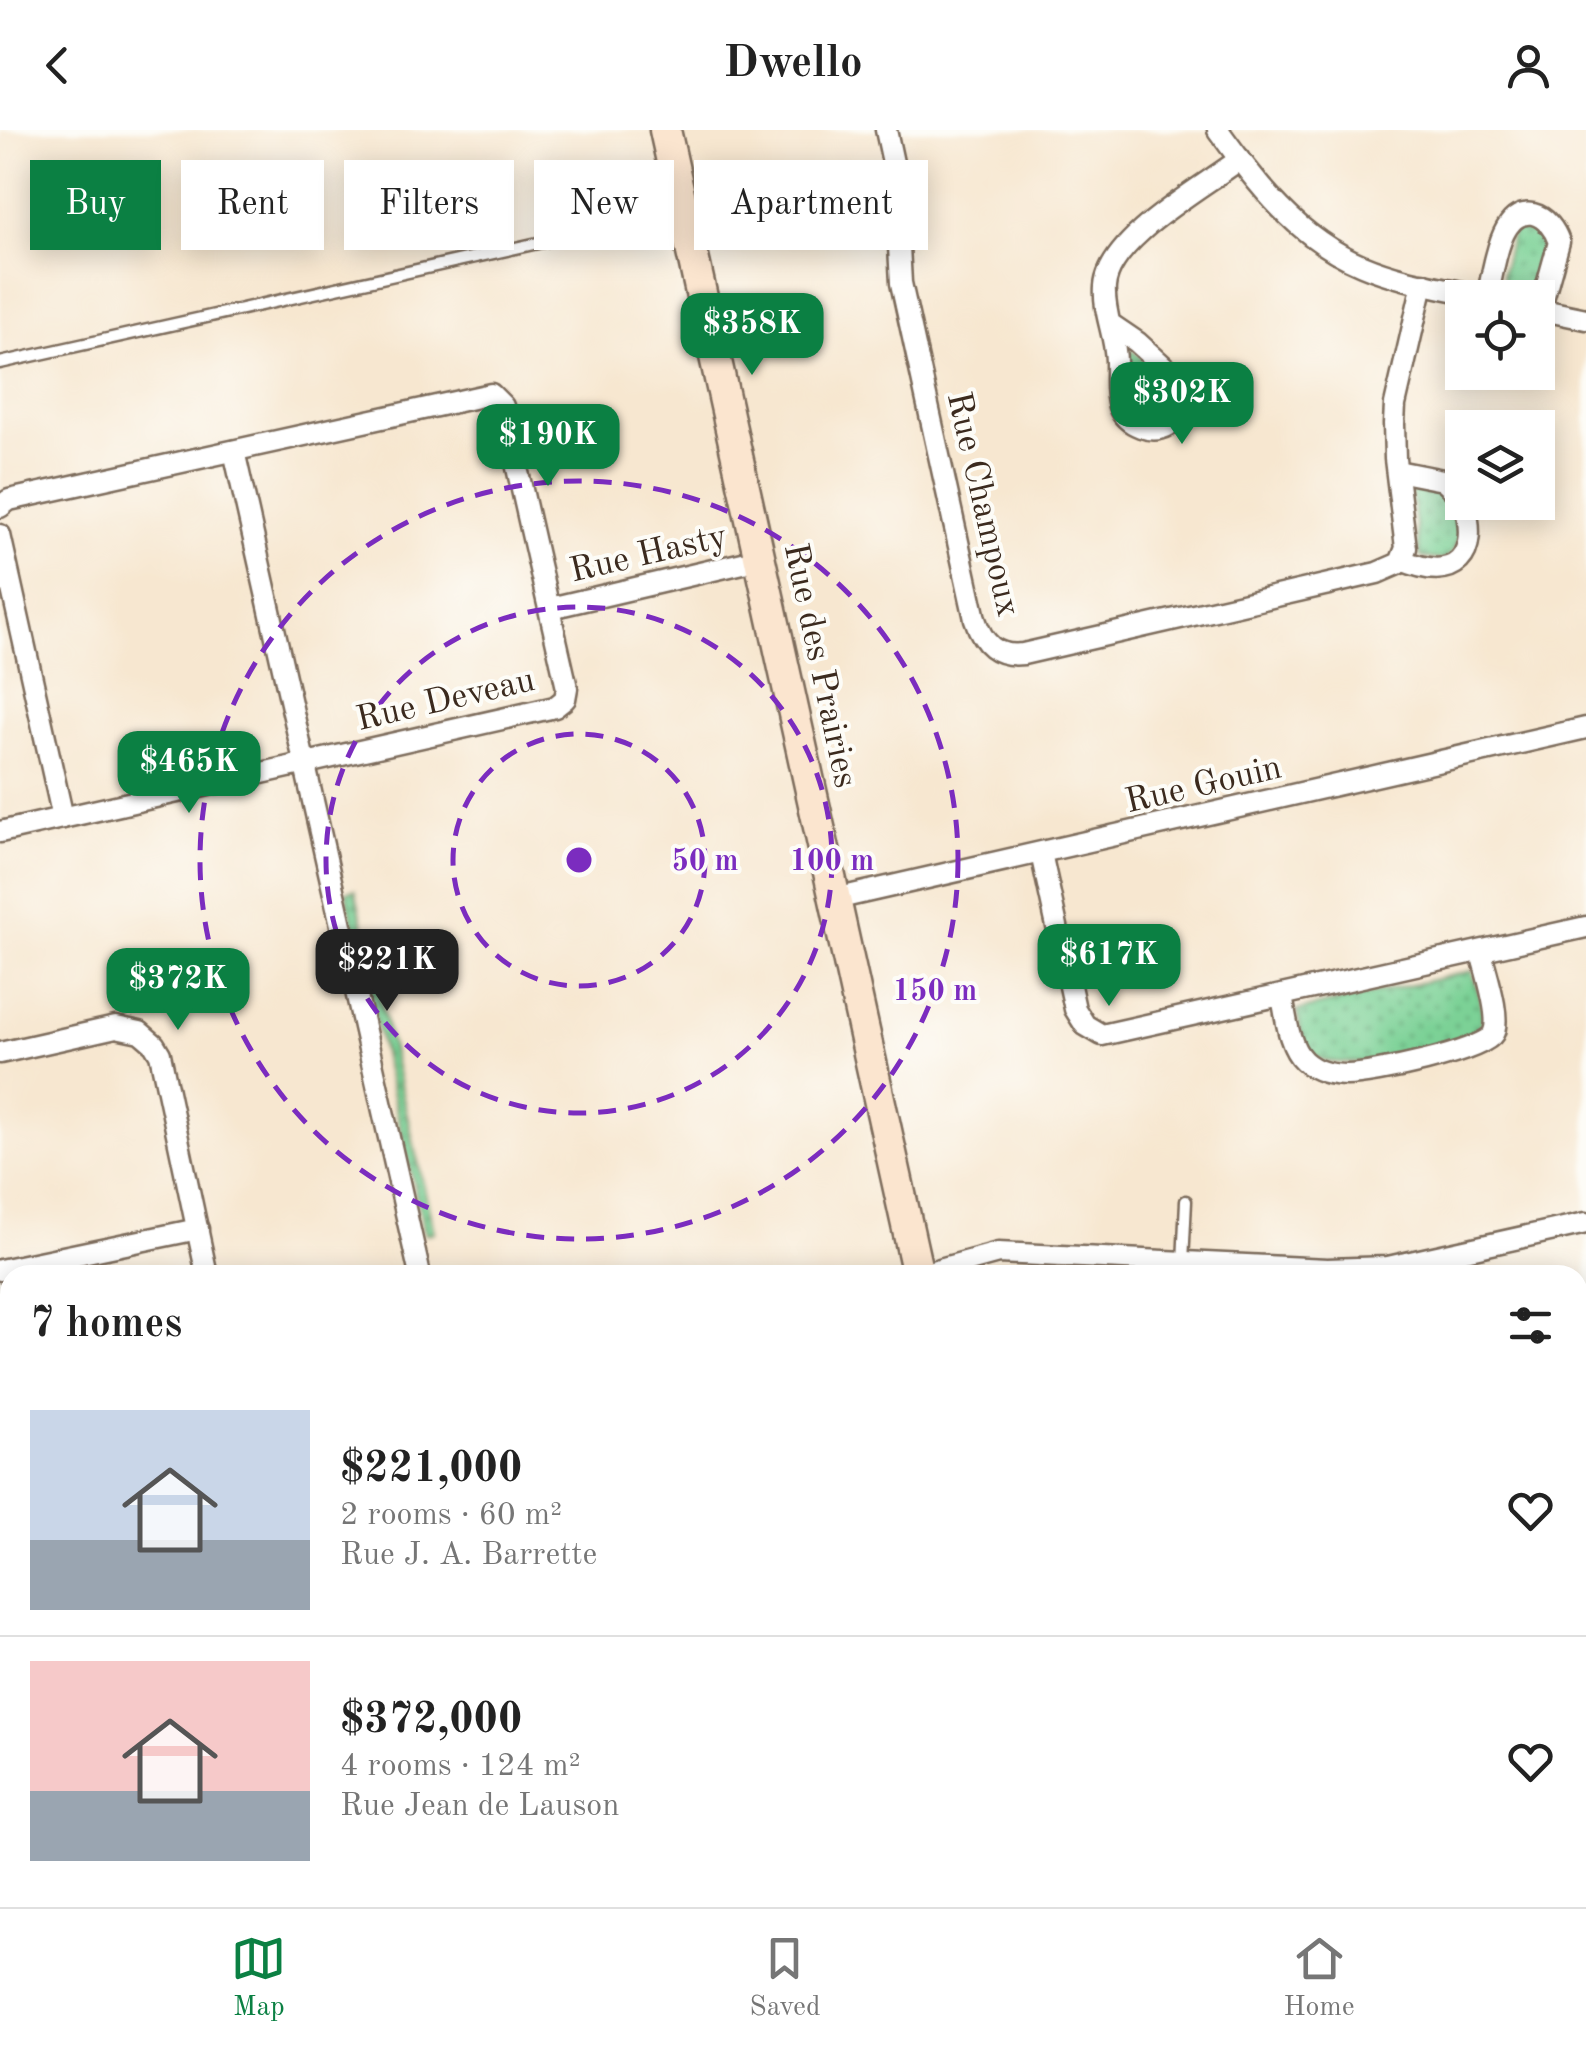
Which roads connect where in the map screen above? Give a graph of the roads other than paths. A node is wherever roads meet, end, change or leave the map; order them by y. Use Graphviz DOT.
graph roads {
  1 [pos="665,130"];
  2 [pos="886,130"];
  3 [pos="1218,130"];
  4 [pos="1240,159"];
  5 [pos="682,211"];
  6 [pos="1492,280"];
  7 [pos="1548,280"];
  8 [pos="1423,283"];
  9 [pos="1445,288"];
  10 [pos="1555,312"];
  11 [pos="1586,319"];
  12 [pos="1112,325"];
  13 [pos="0,363"];
  14 [pos="234,451"];
  15 [pos="1396,470"];
  16 [pos="1445,481"];
  17 [pos="0,507"];
  18 [pos="1468,520"];
  19 [pos="0,535"];
  20 [pos="760,560"];
  21 [pos="1402,560"];
  22 [pos="550,608"];
  23 [pos="1586,728"];
  24 [pos="304,764"];
  25 [pos="63,818"];
  26 [pos="0,832"];
  27 [pos="1041,853"];
  28 [pos="835,899"];
  29 [pos="1586,928"];
  30 [pos="1481,952"];
  31 [pos="1282,996"];
  32 [pos="0,1053"];
  33 [pos="1186,1200"];
  34 [pos="1586,1223"];
  35 [pos="198,1229"];
  36 [pos="998,1253"];
  37 [pos="24,1265"];
  38 [pos="206,1265"];
  39 [pos="418,1265"];
  40 [pos="916,1265"];
  41 [pos="954,1265"];
  42 [pos="996,1265"];
  43 [pos="1145,1265"];
  44 [pos="1182,1265"];
  45 [pos="1397,1265"];
  1 -- 5 [label="main road, Rue des Prairies"];
  2 -- 21 [label="street, Rue Champoux"];
  3 -- 4 [label="street"];
  4 -- 8 [label="street"];
  4 -- 12 [label="street"];
  5 -- 13 [label="lane"];
  5 -- 20 [label="main road, Rue des Prairies"];
  6 -- 7 [label="street"];
  8 -- 9 [label="street"];
  8 -- 15 [label="street"];
  10 -- 11 [label="street"];
  12 -- 12 [label="street"];
  14 -- 17 [label="street, Rue Deveau"];
  14 -- 22 [label="street, Rue Deveau"];
  14 -- 24 [label="street"];
  15 -- 16 [label="street, Rue Champoux"];
  15 -- 21 [label="street"];
  18 -- 21 [label="street, Rue Champoux"];
  19 -- 25 [label="street"];
  20 -- 22 [label="street, Rue Hasty"];
  20 -- 28 [label="main road, Rue des Prairies"];
  22 -- 24 [label="street, Rue Deveau"];
  23 -- 27 [label="street, Rue Gouin"];
  24 -- 25 [label="street, Rue Deveau"];
  24 -- 39 [label="street"];
  25 -- 26 [label="street, Rue Deveau"];
  27 -- 28 [label="street, Rue Gouin"];
  27 -- 31 [label="street"];
  28 -- 40 [label="main road, Rue des Prairies"];
  29 -- 30 [label="street"];
  30 -- 31 [label="street"];
  30 -- 31 [label="street"];
  32 -- 35 [label="street"];
  33 -- 44 [label="lane"];
  34 -- 45 [label="street"];
  35 -- 37 [label="street"];
  35 -- 38 [label="street"];
  36 -- 41 [label="street"];
  36 -- 42 [label="street"];
  36 -- 43 [label="street"];
}
